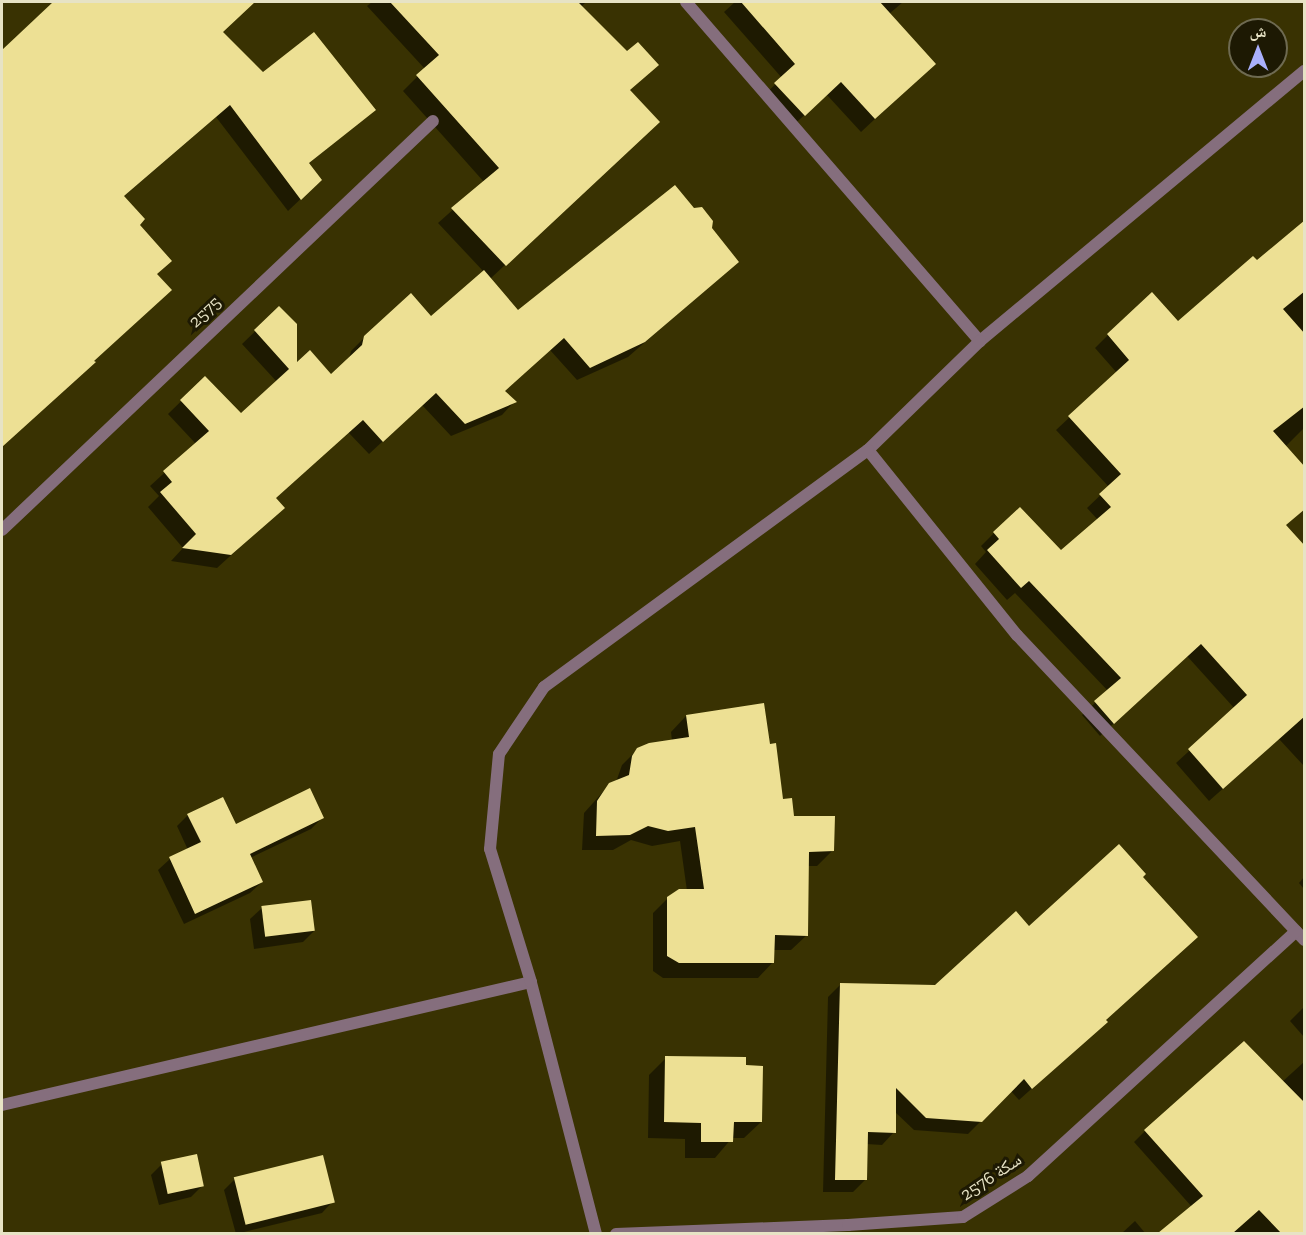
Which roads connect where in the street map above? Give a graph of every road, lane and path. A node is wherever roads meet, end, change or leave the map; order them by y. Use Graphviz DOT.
graph roads {
  1 [pos="686,2"];
  2 [pos="1305,71"];
  3 [pos="434,121"];
  4 [pos="980,341"];
  5 [pos="868,450"];
  6 [pos="2,530"];
  7 [pos="1300,936"];
  8 [pos="531,982"];
  9 [pos="2,1105"];
  10 [pos="596,1233"];
  11 [pos="616,1233"];
  1 -- 4 [label="street"];
  2 -- 4 [label="street"];
  3 -- 6 [label="street, 2575"];
  4 -- 5 [label="street"];
  5 -- 7 [label="street"];
  5 -- 8 [label="street"];
  7 -- 11 [label="street, سكة 2576"];
  8 -- 9 [label="street"];
  8 -- 10 [label="street"];
}
